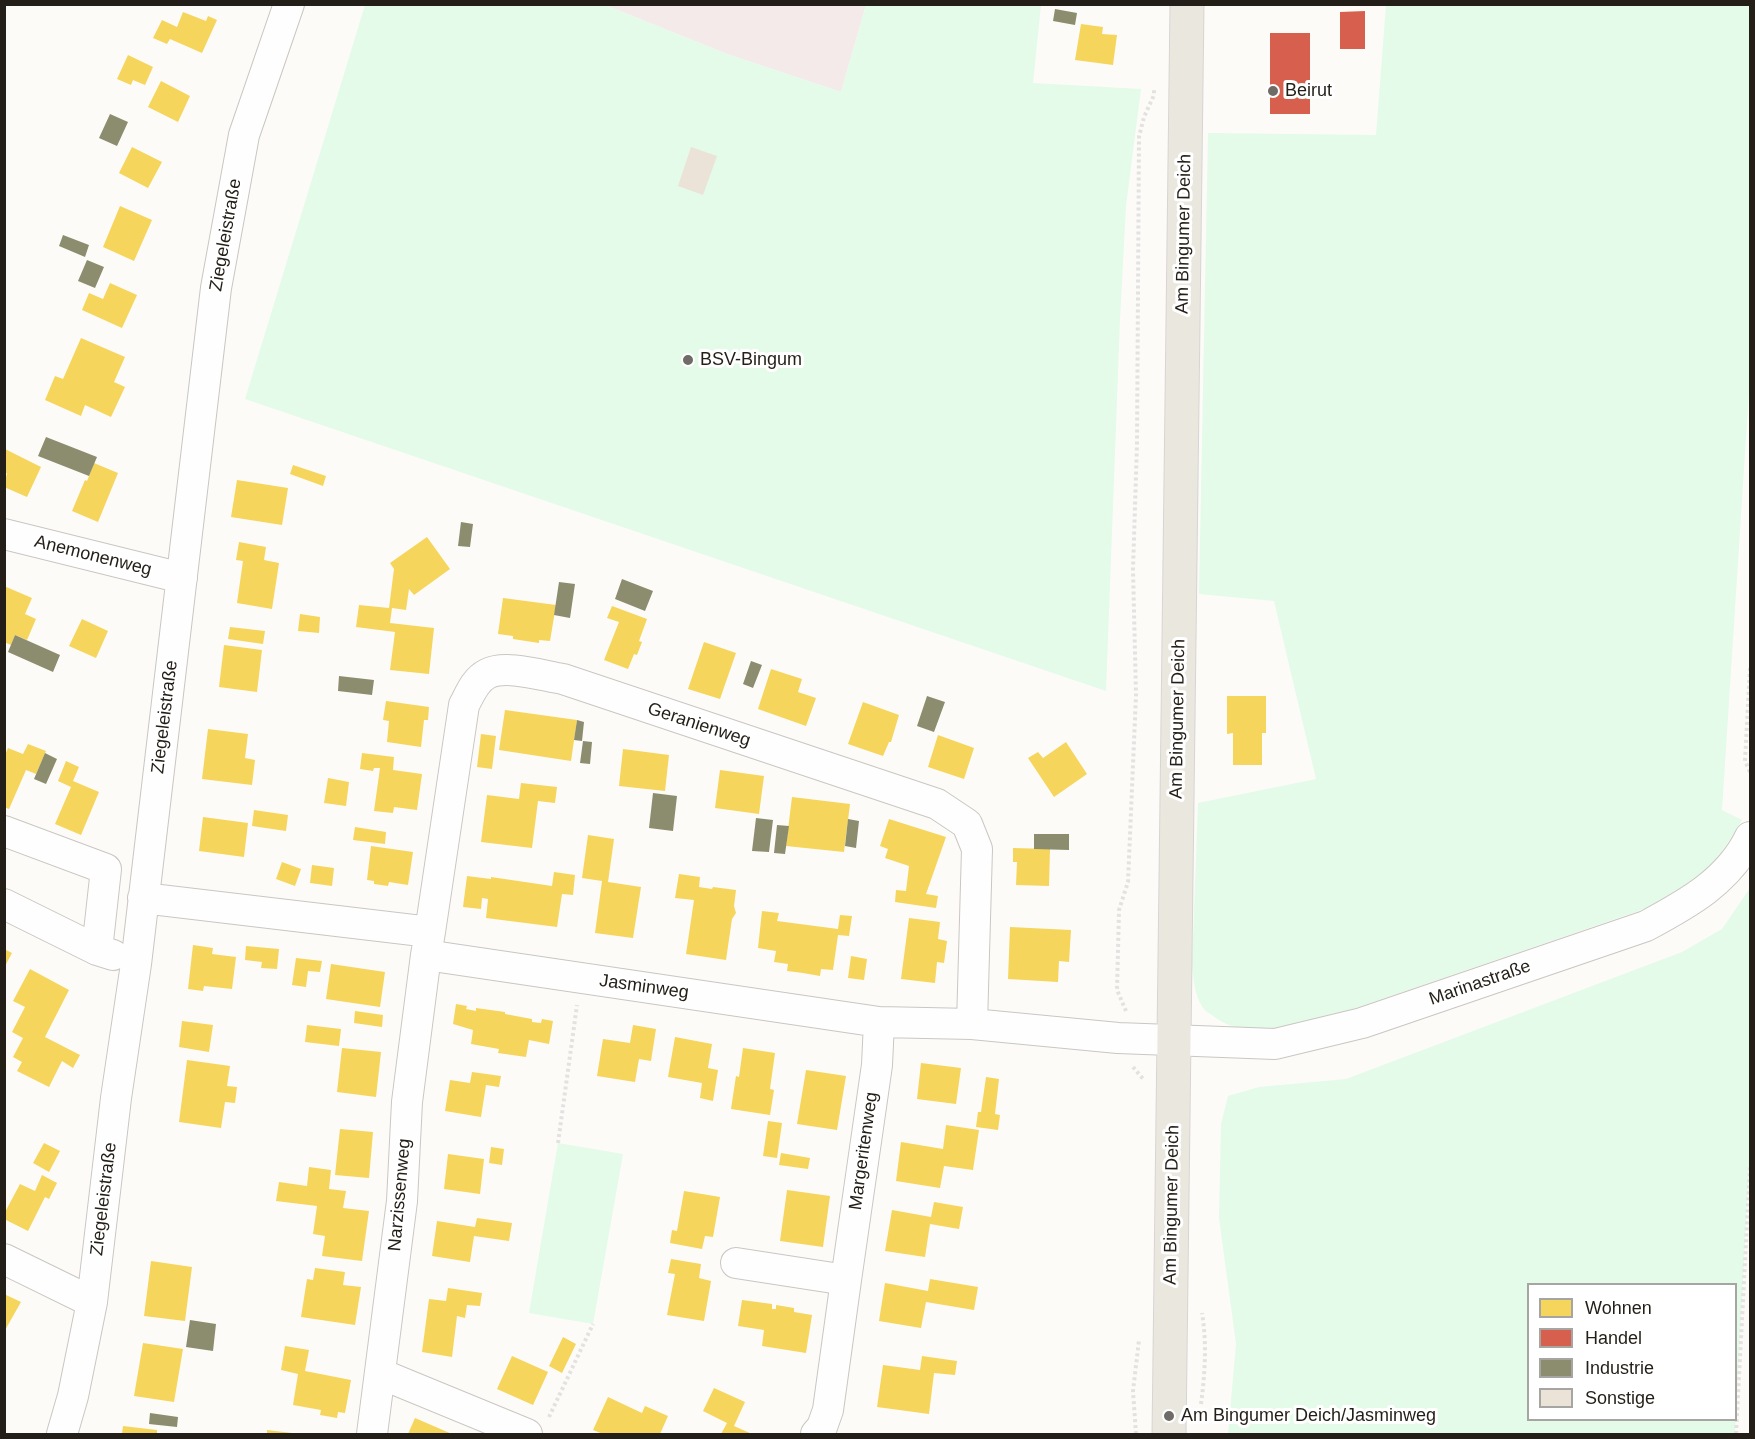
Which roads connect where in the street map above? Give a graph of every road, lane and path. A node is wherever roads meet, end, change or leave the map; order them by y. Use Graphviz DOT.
graph roads {
  1 [pos="289,4"];
  2 [pos="1187,4"];
  3 [pos="1155,83"];
  4 [pos="4,534"];
  5 [pos="182,578"];
  6 [pos="1750,668"];
  7 [pos="1750,772"];
  8 [pos="4,831"];
  9 [pos="1750,837"];
  10 [pos="143,898"];
  11 [pos="4,904"];
  12 [pos="428,944"];
  13 [pos="97,950"];
  14 [pos="136,964"];
  15 [pos="583,978"];
  16 [pos="879,1022"];
  17 [pos="972,1024"];
  18 [pos="1136,1038"];
  19 [pos="1173,1040"];
  20 [pos="558,1143"];
  21 [pos="1750,1167"];
  22 [pos="4,1259"];
  23 [pos="736,1263"];
  24 [pos="846,1280"];
  25 [pos="92,1302"];
  26 [pos="593,1324"];
  27 [pos="381,1374"];
  28 [pos="1737,1415"];
  29 [pos="535,1431"];
  30 [pos="62,1434"];
  31 [pos="372,1434"];
  32 [pos="816,1434"];
  33 [pos="1169,1434"];
  1 -- 5 [label="street, Ziegeleistraße"];
  2 -- 19 [label="main road, Am Bingumer Deich"];
  3 -- 18 [label="path"];
  4 -- 5 [label="street, Anemonenweg"];
  5 -- 10 [label="street, Ziegeleistraße"];
  6 -- 7 [label="path"];
  8 -- 13 [label="street"];
  9 -- 19 [label="street, Marinastraße"];
  10 -- 12 [label="street, Jasminweg"];
  10 -- 14 [label="street, Ziegeleistraße"];
  11 -- 13 [label="street"];
  12 -- 15 [label="street, Jasminweg"];
  12 -- 17 [label="street, Geranienweg"];
  12 -- 27 [label="street, Narzissenweg"];
  13 -- 14 [label="street"];
  14 -- 25 [label="street, Ziegeleistraße"];
  15 -- 16 [label="street, Jasminweg"];
  15 -- 20 [label="path"];
  16 -- 17 [label="street, Jasminweg"];
  16 -- 24 [label="street, Margeritenweg"];
  17 -- 18 [label="street, Jasminweg"];
  18 -- 19 [label="street, Jasminweg"];
  19 -- 33 [label="main road, Am Bingumer Deich"];
  21 -- 28 [label="path"];
  22 -- 25 [label="street"];
  23 -- 24 [label="street"];
  24 -- 32 [label="street, Margeritenweg"];
  25 -- 30 [label="street, Ziegeleistraße"];
  26 -- 29 [label="path"];
  27 -- 29 [label="street"];
  27 -- 31 [label="street, Narzissenweg"];
}
